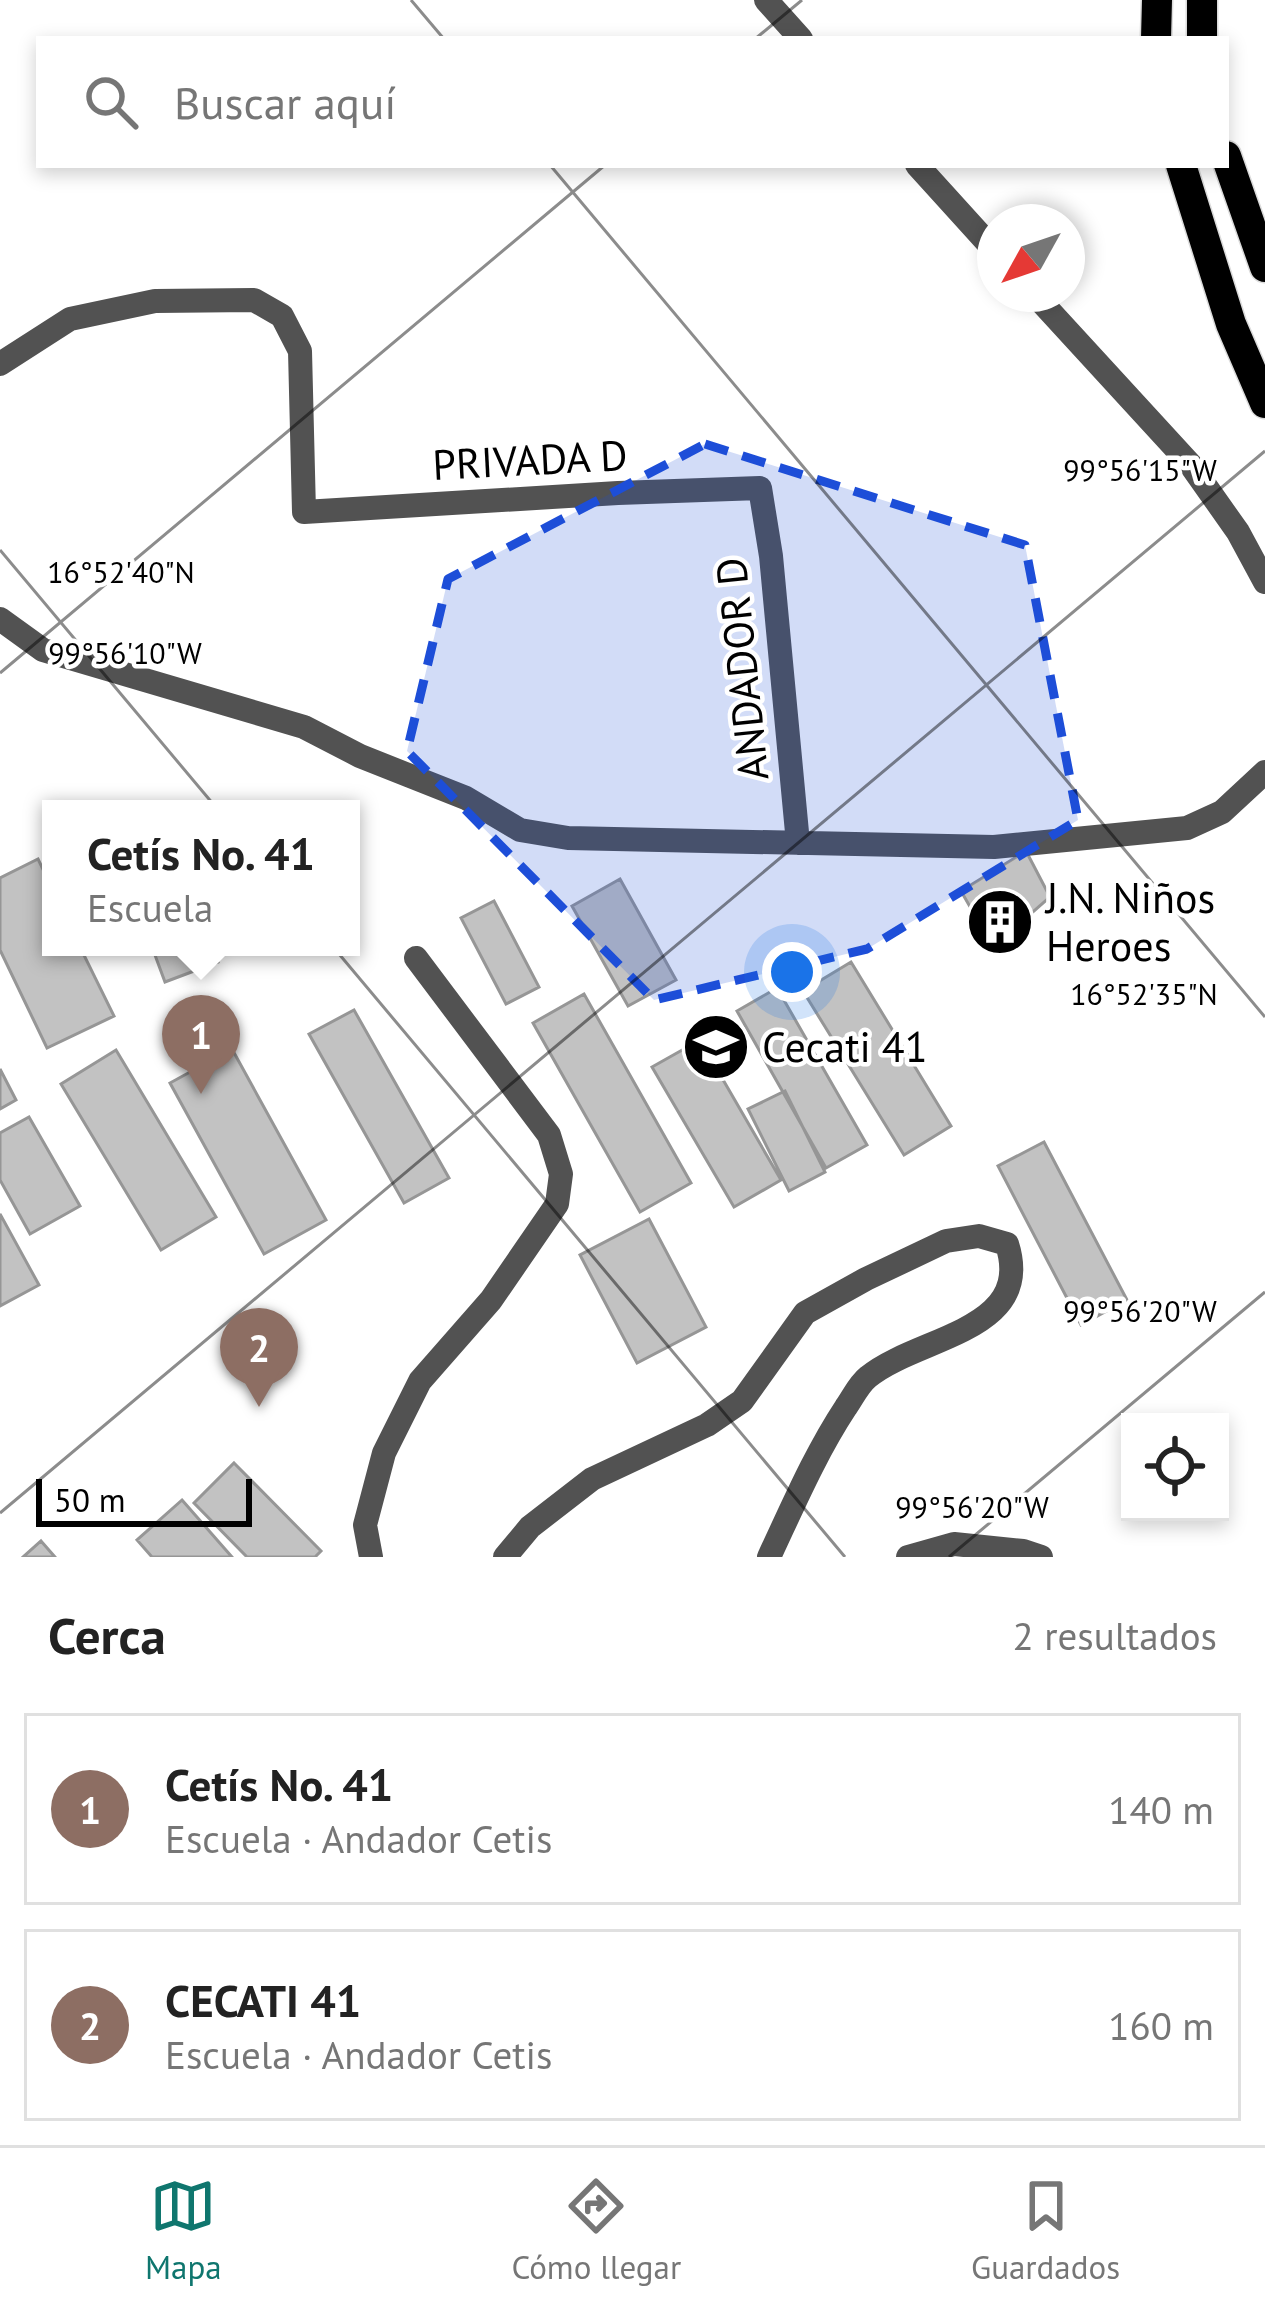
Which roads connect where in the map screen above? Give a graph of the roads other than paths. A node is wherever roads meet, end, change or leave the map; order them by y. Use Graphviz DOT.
graph roads {
  1 [pos="766,0"];
  2 [pos="1157,0"];
  3 [pos="1202,0"];
  4 [pos="799,36"];
  5 [pos="1156,36"];
  6 [pos="1202,36"];
  7 [pos="1229,165"];
  8 [pos="919,168"];
  9 [pos="1182,168"];
  10 [pos="977,231"];
  11 [pos="1265,268"];
  12 [pos="1051,312"];
  13 [pos="0,364"];
  14 [pos="1265,403"];
  15 [pos="760,488"];
  16 [pos="1265,582"];
  17 [pos="0,619"];
  18 [pos="1265,772"];
  19 [pos="798,843"];
  20 [pos="416,958"];
  21 [pos="371,1557"];
  22 [pos="505,1557"];
  23 [pos="769,1557"];
  24 [pos="908,1557"];
  25 [pos="1041,1557"];
  1 -- 4 [label="street"];
  2 -- 5 [label="main road"];
  3 -- 6 [label="main road"];
  7 -- 11 [label="main road"];
  8 -- 10 [label="street"];
  9 -- 14 [label="main road"];
  12 -- 16 [label="street"];
  13 -- 15 [label="street, PRIVADA D"];
  15 -- 19 [label="street, ANDADOR D"];
  17 -- 19 [label="street"];
  18 -- 19 [label="street"];
  20 -- 21 [label="street"];
  22 -- 23 [label="street"];
  24 -- 25 [label="street"];
}
